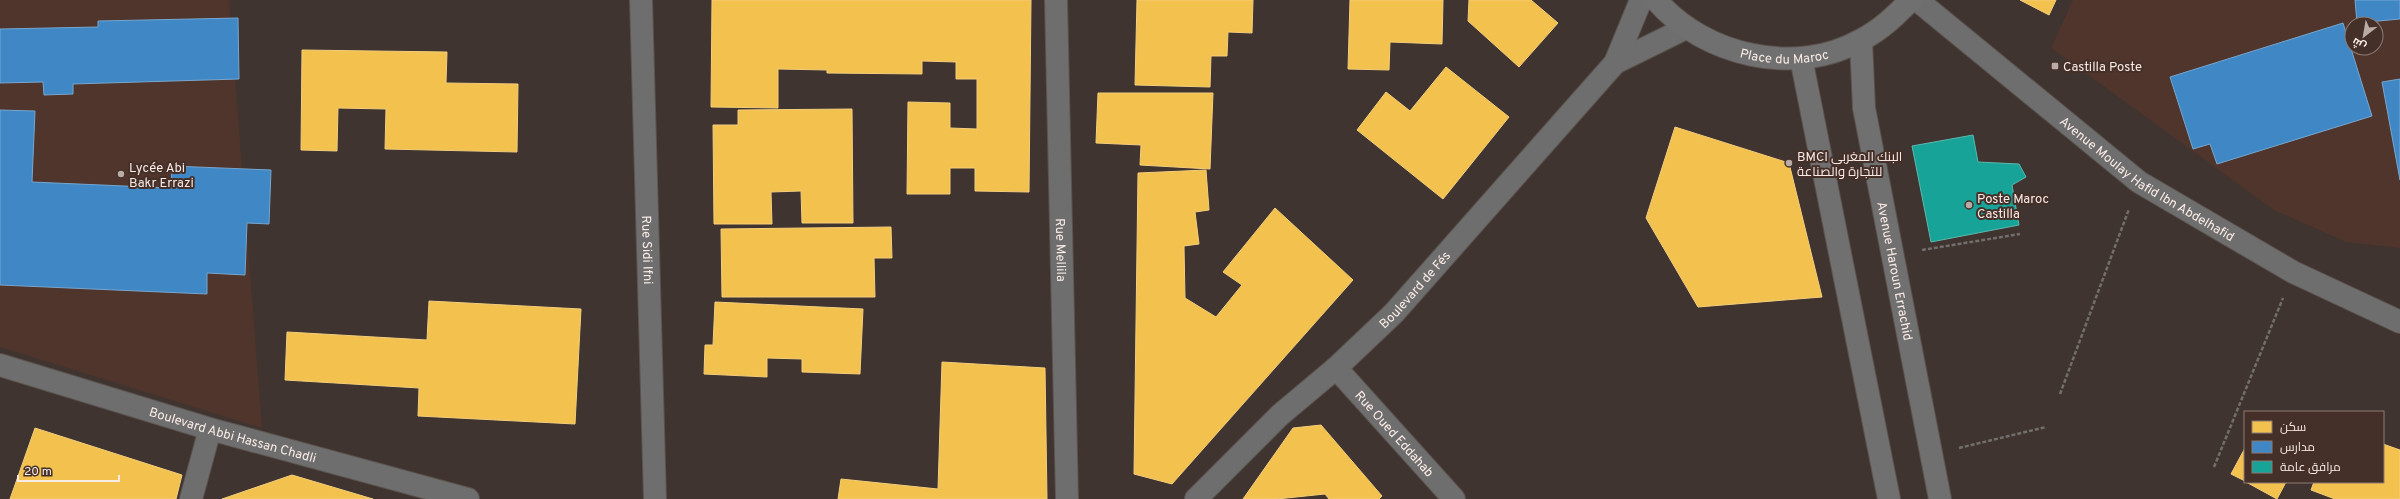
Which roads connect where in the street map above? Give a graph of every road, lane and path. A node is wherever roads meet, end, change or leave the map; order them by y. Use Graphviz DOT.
graph roads {
  1 [pos="641,0"];
  2 [pos="1056,0"];
  3 [pos="1642,0"];
  4 [pos="1656,0"];
  5 [pos="1911,0"];
  6 [pos="1917,0"];
  7 [pos="1686,28"];
  8 [pos="1861,41"];
  9 [pos="1801,58"];
  10 [pos="1615,63"];
  11 [pos="2139,182"];
  12 [pos="2020,234"];
  13 [pos="1892,255"];
  14 [pos="2293,272"];
  15 [pos="2400,322"];
  16 [pos="0,365"];
  17 [pos="1336,368"];
  18 [pos="2060,394"];
  19 [pos="2046,427"];
  20 [pos="210,429"];
  21 [pos="1932,455"];
  22 [pos="2214,467"];
  23 [pos="190,499"];
  24 [pos="468,499"];
  25 [pos="655,499"];
  26 [pos="1067,499"];
  27 [pos="1196,499"];
  28 [pos="1454,499"];
  29 [pos="1889,499"];
  30 [pos="1940,499"];
  1 -- 25 [label="street, Rue Sidi Ifni"];
  2 -- 26 [label="street, Rue Mellila"];
  3 -- 10 [label="street, Boulevard de Fés"];
  4 -- 7 [label="main road, Place du Maroc"];
  5 -- 8 [label="main road, Place du Maroc"];
  6 -- 11 [label="street, Avenue Moulay Hafid Ibn Abdelhafid"];
  7 -- 9 [label="main road, Place du Maroc"];
  7 -- 10 [label="street, Boulevard de Fés"];
  8 -- 9 [label="main road, Place du Maroc"];
  8 -- 13 [label="main road, Avenue Haroun Errachid"];
  9 -- 29 [label="main road"];
  10 -- 17 [label="street, Boulevard de Fés"];
  11 -- 14 [label="street, Avenue Moulay Hafid Ibn Abdelhafid"];
  11 -- 18 [label="path"];
  12 -- 13 [label="path"];
  13 -- 21 [label="main road, Avenue Haroun Errachid"];
  14 -- 15 [label="street, Avenue Moulay Hafid Ibn Abdelhafid"];
  14 -- 22 [label="path"];
  16 -- 20 [label="street, Boulevard Abbi Hassan Chadli"];
  17 -- 27 [label="street, Boulevard de Fés"];
  17 -- 28 [label="street, Rue Oued Eddahab"];
  19 -- 21 [label="path"];
  20 -- 23 [label="street"];
  20 -- 24 [label="street, Boulevard Abbi Hassan Chadli"];
  21 -- 30 [label="main road, Avenue Haroun Errachid"];
}
